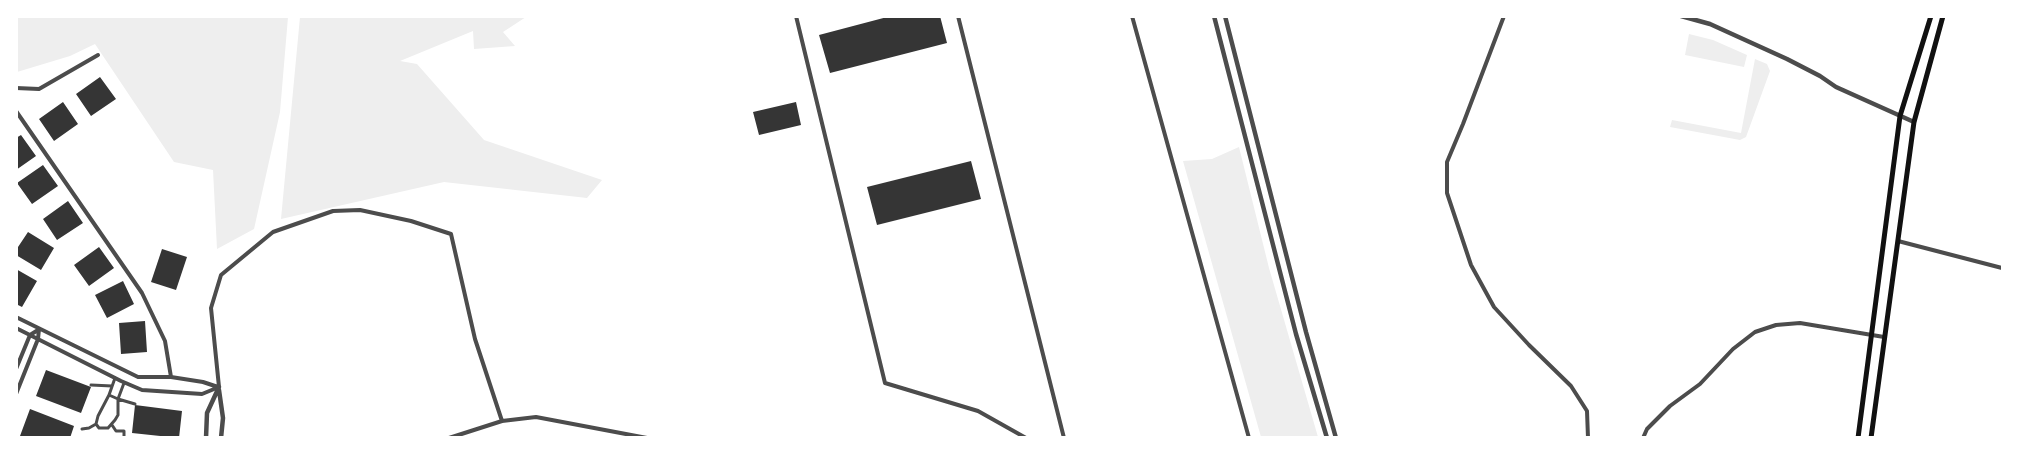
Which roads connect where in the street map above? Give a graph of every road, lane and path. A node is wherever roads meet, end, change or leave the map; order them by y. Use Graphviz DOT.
graph roads {
  1 [pos="796,16"];
  2 [pos="958,16"];
  3 [pos="1132,16"];
  4 [pos="1214,16"];
  5 [pos="1225,16"];
  6 [pos="1504,16"];
  7 [pos="1681,16"];
  8 [pos="1931,16"];
  9 [pos="1943,16"];
  10 [pos="98,56"];
  11 [pos="16,88"];
  12 [pos="1244,89"];
  13 [pos="1233,91"];
  14 [pos="16,111"];
  15 [pos="1900,116"];
  16 [pos="1914,122"];
  17 [pos="1898,241"];
  18 [pos="2002,268"];
  19 [pos="16,317"];
  20 [pos="16,328"];
  21 [pos="39,329"];
  22 [pos="30,335"];
  23 [pos="1871,335"];
  24 [pos="1884,337"];
  25 [pos="38,339"];
  26 [pos="16,369"];
  27 [pos="115,378"];
  28 [pos="171,378"];
  29 [pos="124,383"];
  30 [pos="91,385"];
  31 [pos="112,386"];
  32 [pos="219,387"];
  33 [pos="16,394"];
  34 [pos="109,395"];
  35 [pos="118,399"];
  36 [pos="135,404"];
  37 [pos="502,421"];
  38 [pos="96,424"];
  39 [pos="112,425"];
  40 [pos="82,429"];
  41 [pos="124,438"];
  42 [pos="206,438"];
  43 [pos="221,438"];
  44 [pos="449,438"];
  45 [pos="647,438"];
  46 [pos="1026,438"];
  47 [pos="1064,438"];
  48 [pos="1249,438"];
  49 [pos="1327,438"];
  50 [pos="1336,438"];
  51 [pos="1588,438"];
  52 [pos="1642,438"];
  53 [pos="1858,438"];
  54 [pos="1871,438"];
  1 -- 46 [label="street"];
  2 -- 47 [label="street"];
  3 -- 48 [label="street"];
  4 -- 13 [label="street"];
  5 -- 12 [label="street"];
  6 -- 51 [label="street"];
  7 -- 15 [label="street"];
  8 -- 15 [label="main road"];
  9 -- 16 [label="main road"];
  10 -- 11 [label="street"];
  12 -- 13 [label="street"];
  12 -- 50 [label="street"];
  13 -- 49 [label="street"];
  14 -- 28 [label="street"];
  15 -- 16 [label="street"];
  15 -- 23 [label="main road"];
  16 -- 17 [label="main road"];
  17 -- 18 [label="street"];
  17 -- 24 [label="main road"];
  19 -- 21 [label="street"];
  20 -- 22 [label="street"];
  21 -- 22 [label="street"];
  21 -- 25 [label="street"];
  21 -- 28 [label="street"];
  22 -- 25 [label="street"];
  22 -- 26 [label="street"];
  23 -- 24 [label="street"];
  23 -- 52 [label="street"];
  23 -- 53 [label="main road"];
  24 -- 54 [label="main road"];
  25 -- 27 [label="street"];
  25 -- 33 [label="street"];
  27 -- 29 [label="street"];
  27 -- 31 [label="street"];
  28 -- 32 [label="street"];
  29 -- 32 [label="street"];
  29 -- 35 [label="street"];
  30 -- 31 [label="street"];
  31 -- 34 [label="street"];
  32 -- 37 [label="street"];
  32 -- 42 [label="street"];
  32 -- 43 [label="street"];
  34 -- 35 [label="street"];
  34 -- 38 [label="street"];
  35 -- 36 [label="street"];
  35 -- 39 [label="street"];
  37 -- 44 [label="street"];
  37 -- 45 [label="street"];
  38 -- 39 [label="street"];
  38 -- 40 [label="street"];
  39 -- 41 [label="street"];
}
